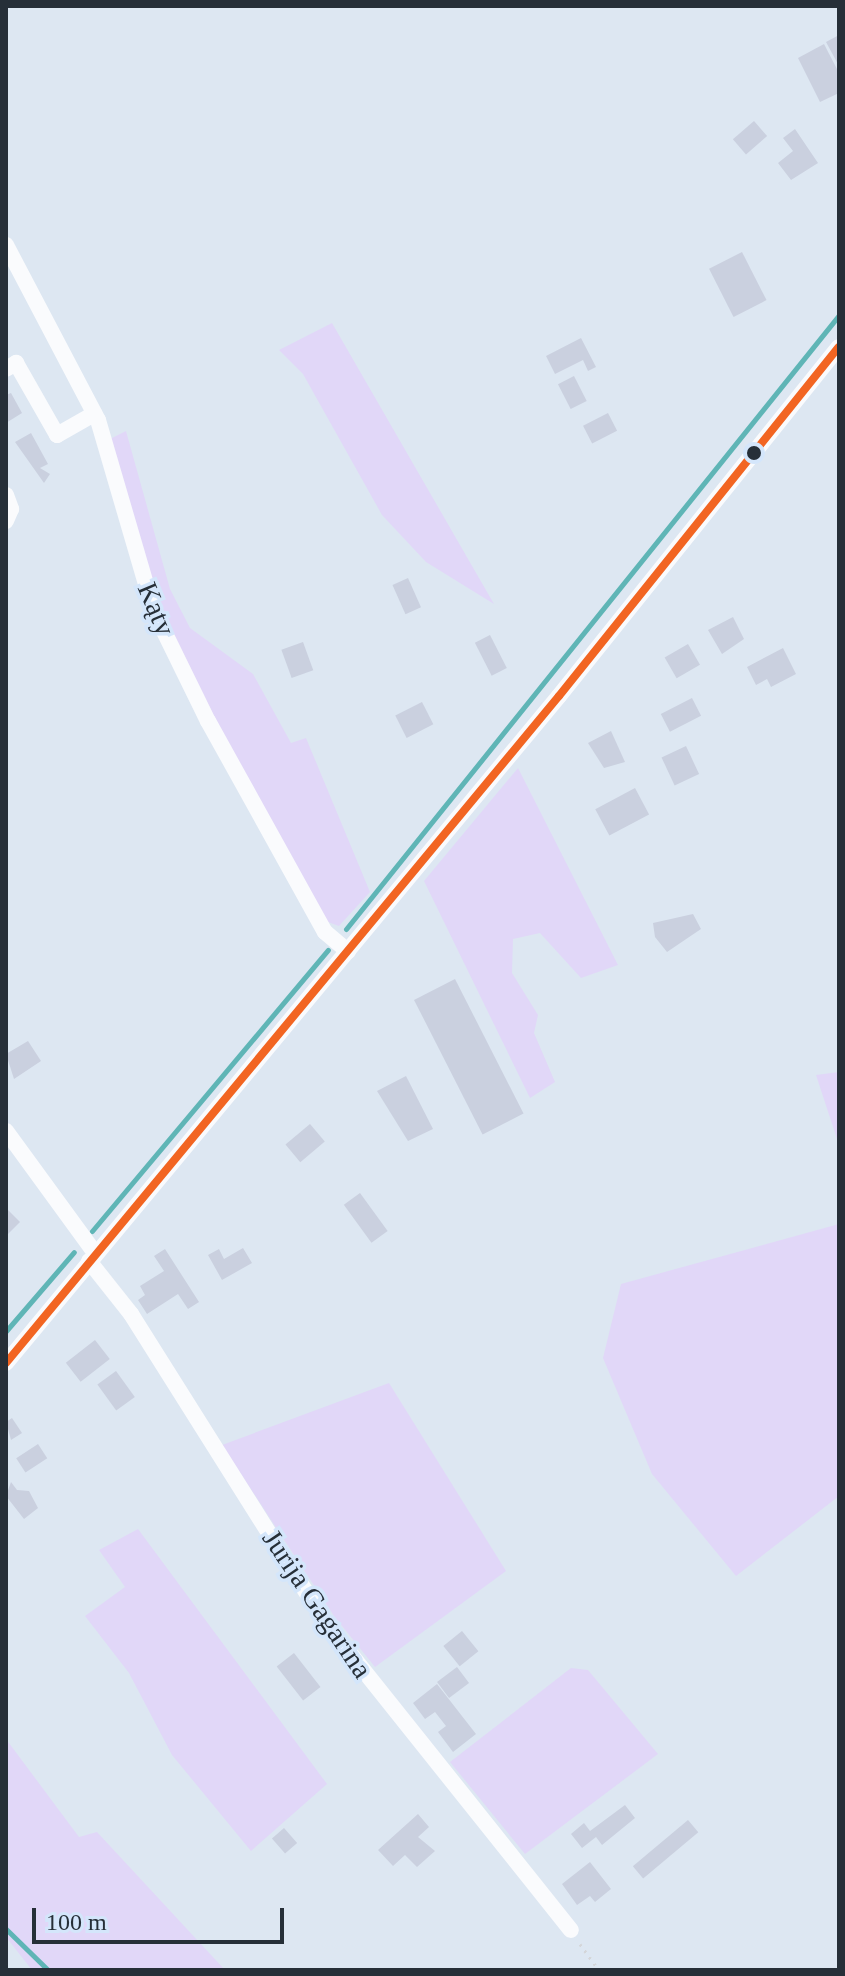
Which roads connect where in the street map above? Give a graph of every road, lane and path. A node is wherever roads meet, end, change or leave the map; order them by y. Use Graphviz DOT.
graph roads {
  1 [pos="6,245"];
  2 [pos="839,347"];
  3 [pos="6,369"];
  4 [pos="94,414"];
  5 [pos="6,495"];
  6 [pos="6,521"];
  7 [pos="348,951"];
  8 [pos="6,1131"];
  9 [pos="92,1257"];
  10 [pos="6,1363"];
  11 [pos="571,1930"];
  12 [pos="599,1970"];
  1 -- 4 [label="street, Kąty"];
  2 -- 7 [label="street"];
  3 -- 4 [label="street"];
  4 -- 7 [label="street, Kąty"];
  5 -- 6 [label="street"];
  7 -- 9 [label="street"];
  8 -- 9 [label="street, Jurija Gagarina"];
  9 -- 10 [label="street"];
  9 -- 11 [label="street, Jurija Gagarina"];
  11 -- 12 [label="path"];
}
